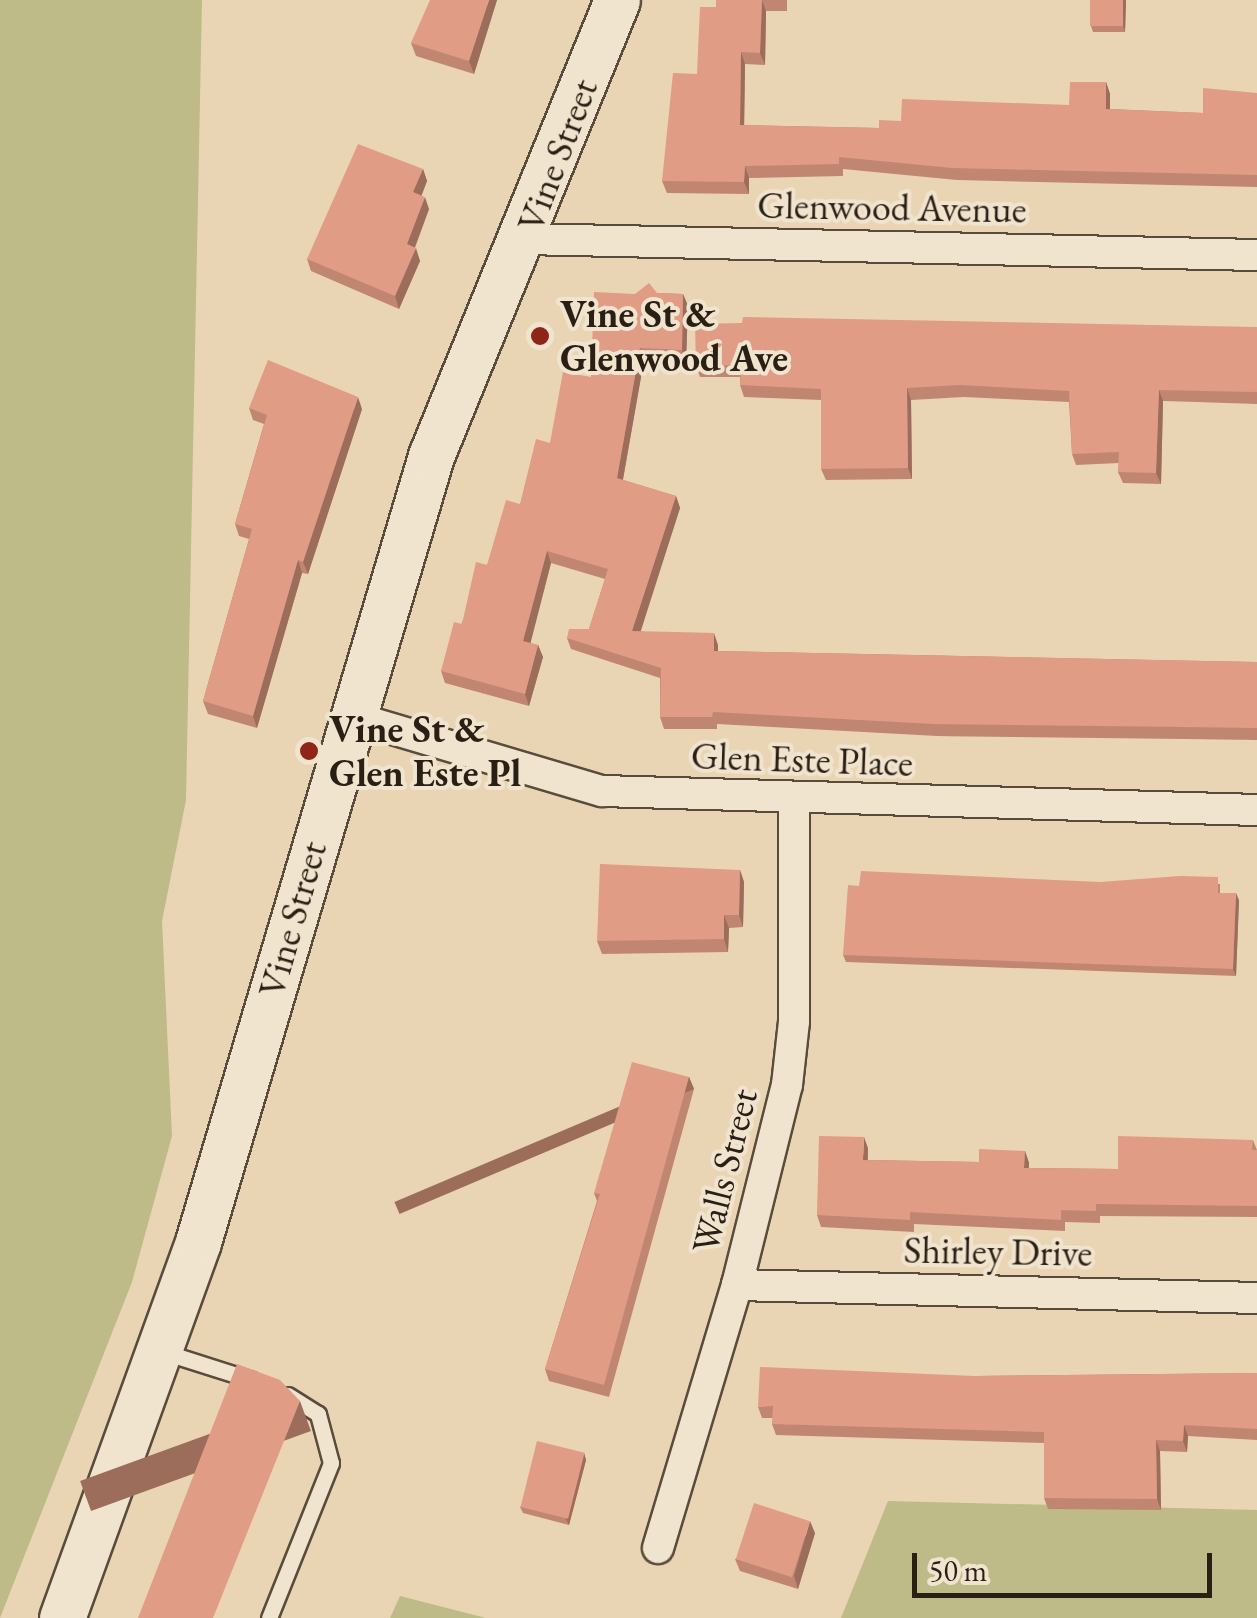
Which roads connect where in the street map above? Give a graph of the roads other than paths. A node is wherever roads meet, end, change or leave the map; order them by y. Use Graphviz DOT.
graph roads {
  1 [pos="616,0"];
  2 [pos="524,238"];
  3 [pos="1257,255"];
  4 [pos="354,718"];
  5 [pos="794,801"];
  6 [pos="1257,810"];
  7 [pos="738,1285"];
  8 [pos="1257,1298"];
  9 [pos="158,1350"];
  10 [pos="658,1548"];
  11 [pos="69,1613"];
  12 [pos="269,1618"];
  1 -- 2 [label="main road, Vine Street"];
  2 -- 3 [label="street, Glenwood Avenue"];
  2 -- 4 [label="main road, Vine Street"];
  4 -- 5 [label="street, Glen Este Place"];
  4 -- 9 [label="main road, Vine Street"];
  5 -- 6 [label="street, Glen Este Place"];
  5 -- 7 [label="street, Walls Street"];
  7 -- 8 [label="street, Shirley Drive"];
  7 -- 10 [label="street, Walls Street"];
  9 -- 11 [label="main road, Vine Street"];
  9 -- 12 [label="lane"];
}
